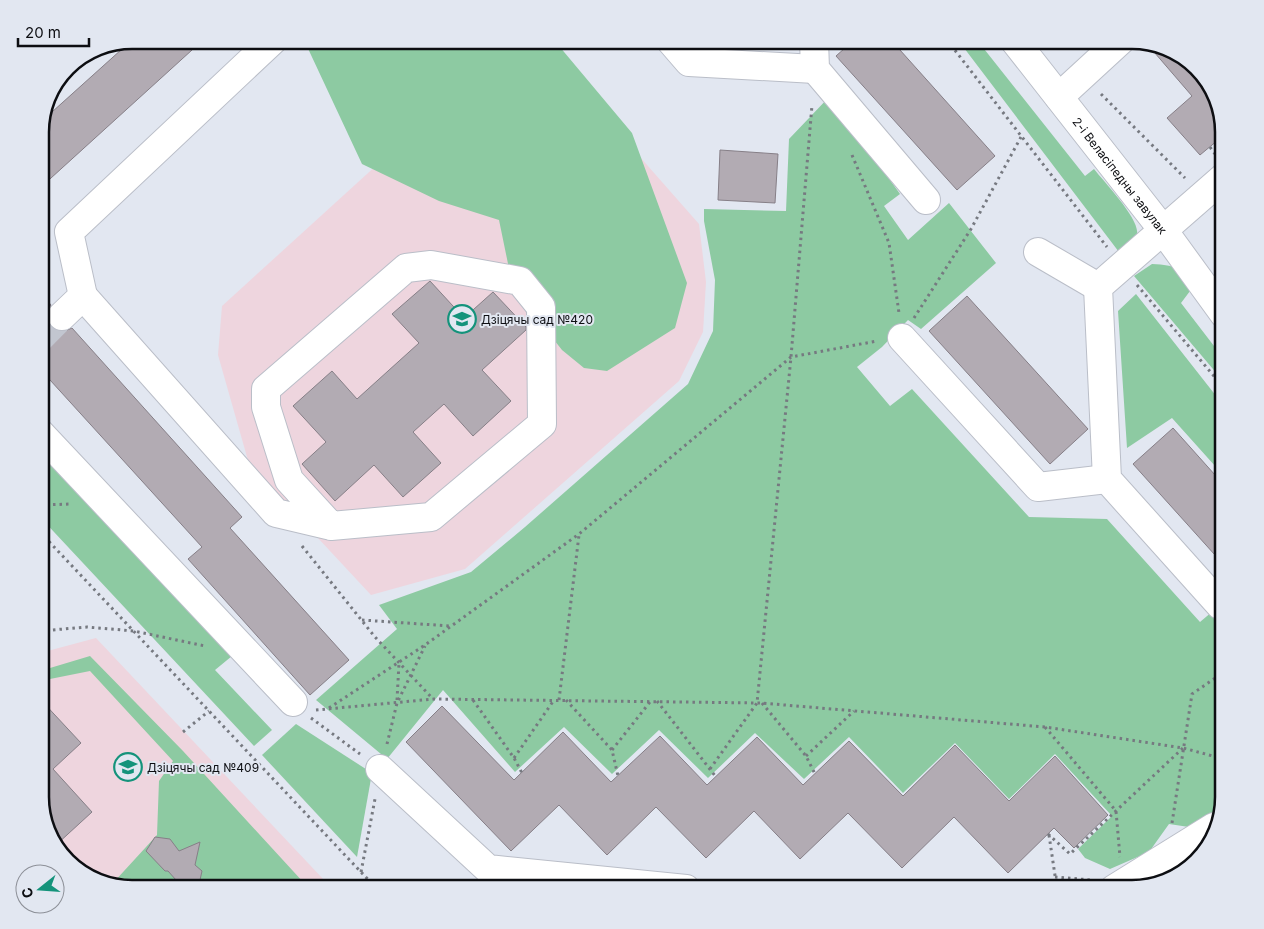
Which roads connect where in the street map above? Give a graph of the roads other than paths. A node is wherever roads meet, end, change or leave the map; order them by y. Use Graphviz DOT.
graph roads {
  1 [pos="263,49"];
  2 [pos="678,49"];
  3 [pos="814,49"];
  4 [pos="1021,49"];
  5 [pos="1111,49"];
  6 [pos="815,69"];
  7 [pos="1059,97"];
  8 [pos="1215,185"];
  9 [pos="926,200"];
  10 [pos="1163,230"];
  11 [pos="1038,252"];
  12 [pos="1098,287"];
  13 [pos="83,296"];
  14 [pos="1215,302"];
  15 [pos="62,316"];
  16 [pos="902,338"];
  17 [pos="49,442"];
  18 [pos="1108,478"];
  19 [pos="331,526"];
  20 [pos="1215,599"];
  21 [pos="305,710"];
  22 [pos="380,769"];
  23 [pos="1209,830"];
  24 [pos="1112,878"];
  25 [pos="597,880"];
  1 -- 13 [label="street"];
  2 -- 6 [label="street"];
  3 -- 6 [label="street"];
  4 -- 7 [label="street, 2-і Веласіпедны завулак"];
  5 -- 7 [label="street"];
  6 -- 9 [label="street"];
  7 -- 10 [label="street, 2-і Веласіпедны завулак"];
  8 -- 10 [label="street"];
  10 -- 12 [label="street"];
  10 -- 14 [label="street, 2-і Веласіпедны завулак"];
  11 -- 12 [label="street"];
  12 -- 18 [label="street"];
  13 -- 15 [label="street"];
  13 -- 19 [label="street"];
  16 -- 18 [label="street"];
  17 -- 21 [label="street"];
  18 -- 20 [label="street"];
  19 -- 19 [label="street"];
  22 -- 25 [label="street"];
  23 -- 24 [label="street"];
}
